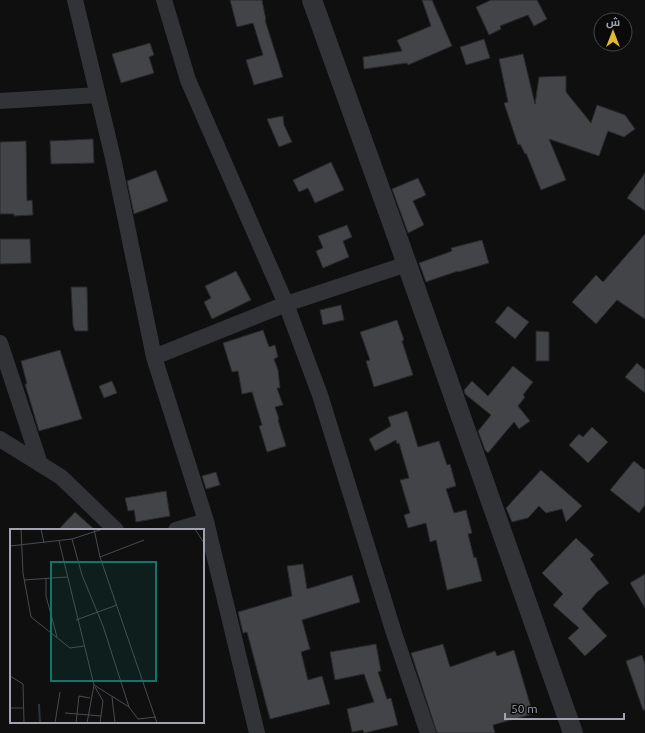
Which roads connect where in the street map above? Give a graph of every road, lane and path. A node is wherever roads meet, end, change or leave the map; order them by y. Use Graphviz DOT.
graph roads {
  1 [pos="75,0"];
  2 [pos="164,0"];
  3 [pos="312,0"];
  4 [pos="98,95"];
  5 [pos="0,102"];
  6 [pos="407,264"];
  7 [pos="286,304"];
  8 [pos="0,343"];
  9 [pos="154,358"];
  10 [pos="0,439"];
  11 [pos="40,464"];
  12 [pos="206,521"];
  13 [pos="115,529"];
  14 [pos="179,529"];
  15 [pos="257,733"];
  16 [pos="428,733"];
  17 [pos="573,733"];
  1 -- 4 [label="street"];
  2 -- 7 [label="street"];
  3 -- 6 [label="street"];
  4 -- 5 [label="street"];
  4 -- 9 [label="street"];
  6 -- 7 [label="street"];
  6 -- 17 [label="street"];
  7 -- 9 [label="street"];
  7 -- 16 [label="street"];
  8 -- 11 [label="street"];
  9 -- 12 [label="street"];
  10 -- 11 [label="street"];
  11 -- 13 [label="street"];
  12 -- 14 [label="street"];
  12 -- 15 [label="street"];
}
